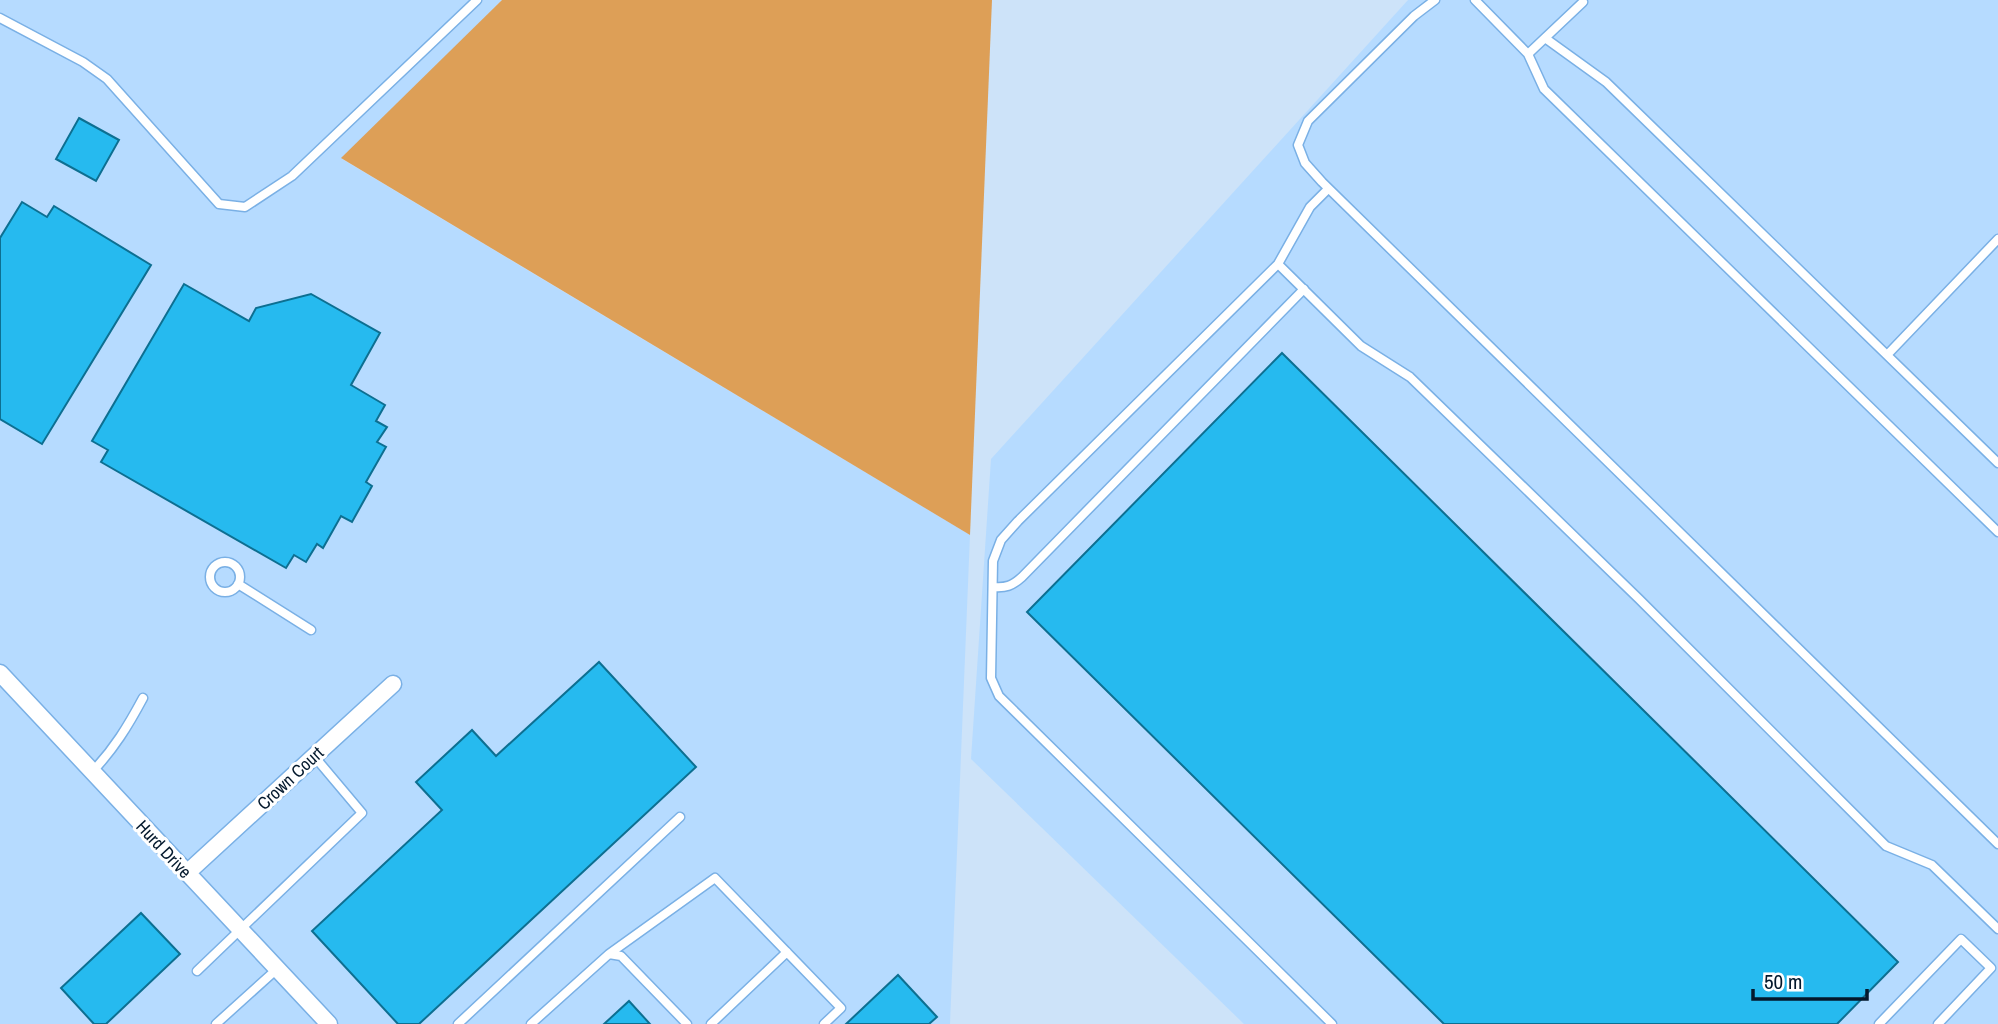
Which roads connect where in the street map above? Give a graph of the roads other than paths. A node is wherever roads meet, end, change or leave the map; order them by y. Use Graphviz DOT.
graph roads {
  1 [pos="477,0"];
  2 [pos="1435,0"];
  3 [pos="1475,0"];
  4 [pos="1583,2"];
  5 [pos="0,18"];
  6 [pos="1545,38"];
  7 [pos="1528,54"];
  8 [pos="1328,189"];
  9 [pos="1998,239"];
  10 [pos="1278,264"];
  11 [pos="1304,289"];
  12 [pos="1887,355"];
  13 [pos="1998,463"];
  14 [pos="1998,532"];
  15 [pos="238,584"];
  16 [pos="993,587"];
  17 [pos="311,629"];
  18 [pos="0,673"];
  19 [pos="393,684"];
  20 [pos="143,698"];
  21 [pos="314,756"];
  22 [pos="92,772"];
  23 [pos="680,817"];
  24 [pos="1998,845"];
  25 [pos="187,873"];
  26 [pos="1998,929"];
  27 [pos="240,930"];
  28 [pos="787,952"];
  29 [pos="609,954"];
  30 [pos="277,969"];
  31 [pos="197,971"];
  32 [pos="216,1024"];
  33 [pos="329,1024"];
  34 [pos="458,1024"];
  35 [pos="531,1024"];
  36 [pos="687,1024"];
  37 [pos="710,1024"];
  38 [pos="824,1024"];
  39 [pos="1332,1024"];
  40 [pos="1879,1024"];
  41 [pos="1938,1024"];
  1 -- 5 [label="lane"];
  2 -- 8 [label="lane"];
  3 -- 7 [label="lane"];
  4 -- 6 [label="lane"];
  6 -- 7 [label="lane"];
  6 -- 12 [label="lane"];
  7 -- 14 [label="lane"];
  8 -- 10 [label="lane"];
  8 -- 24 [label="lane"];
  9 -- 12 [label="lane"];
  10 -- 11 [label="lane"];
  10 -- 16 [label="lane"];
  11 -- 16 [label="lane"];
  11 -- 26 [label="lane"];
  12 -- 13 [label="lane"];
  15 -- 17 [label="lane"];
  16 -- 39 [label="lane"];
  18 -- 22 [label="street, Hurd Drive"];
  19 -- 21 [label="street, Crown Court"];
  20 -- 22 [label="lane"];
  21 -- 25 [label="street, Crown Court"];
  21 -- 27 [label="lane"];
  22 -- 25 [label="street, Hurd Drive"];
  23 -- 34 [label="lane"];
  25 -- 27 [label="street, Hurd Drive"];
  27 -- 30 [label="street, Hurd Drive"];
  27 -- 31 [label="lane"];
  28 -- 29 [label="lane"];
  28 -- 37 [label="lane"];
  28 -- 38 [label="lane"];
  29 -- 35 [label="lane"];
  29 -- 36 [label="lane"];
  30 -- 32 [label="lane"];
  30 -- 33 [label="street, Hurd Drive"];
  40 -- 41 [label="lane"];
}
